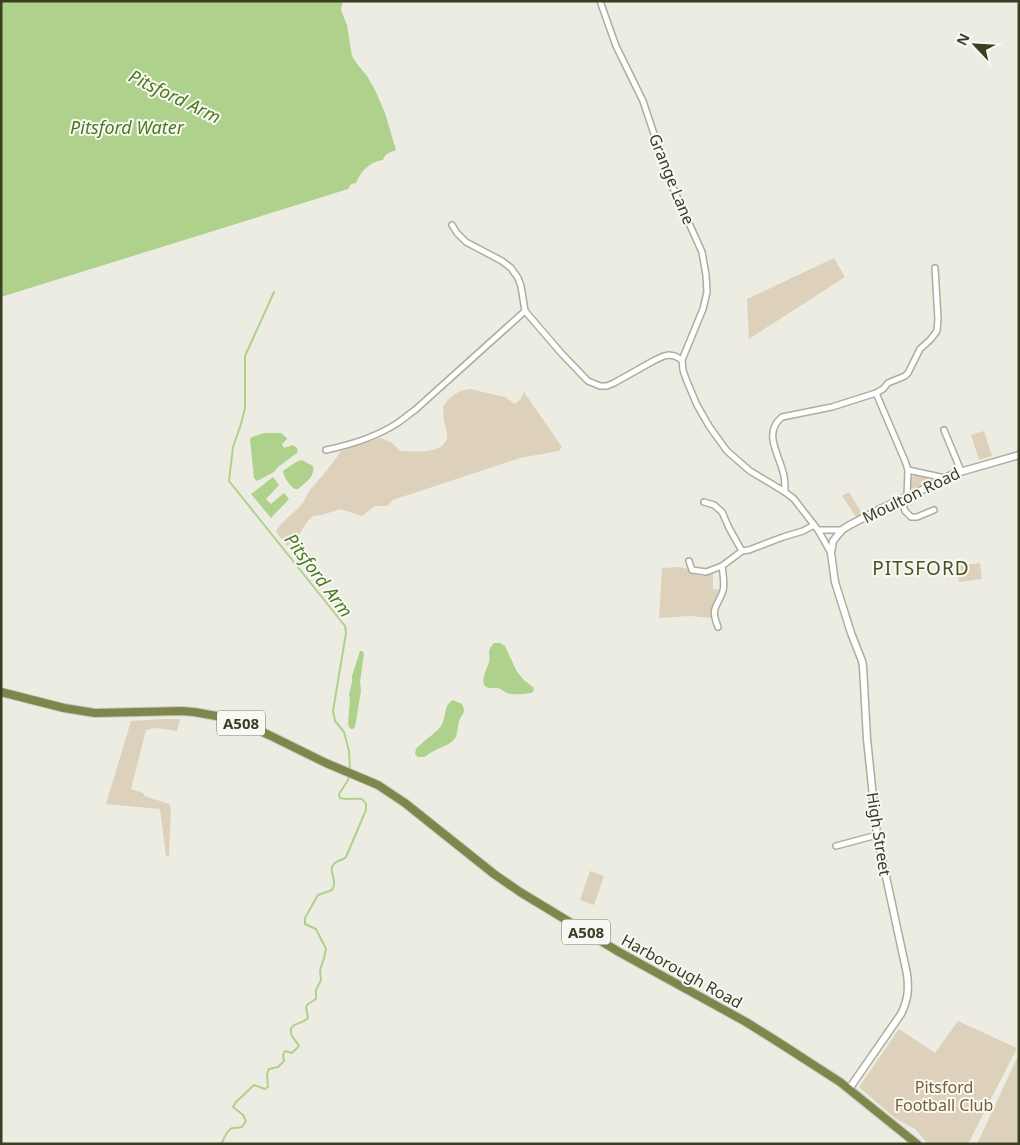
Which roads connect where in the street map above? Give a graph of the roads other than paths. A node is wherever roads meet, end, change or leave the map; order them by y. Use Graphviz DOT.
graph roads {
  1 [pos="600,1"];
  2 [pos="452,225"];
  3 [pos="935,268"];
  4 [pos="525,311"];
  5 [pos="682,360"];
  6 [pos="876,393"];
  7 [pos="944,430"];
  8 [pos="326,450"];
  9 [pos="1019,455"];
  10 [pos="908,470"];
  11 [pos="961,470"];
  12 [pos="945,478"];
  13 [pos="785,492"];
  14 [pos="904,498"];
  15 [pos="704,502"];
  16 [pos="934,510"];
  17 [pos="816,528"];
  18 [pos="842,530"];
  19 [pos="742,551"];
  20 [pos="831,553"];
  21 [pos="689,561"];
  22 [pos="722,566"];
  23 [pos="718,627"];
  24 [pos="1,692"];
  25 [pos="877,835"];
  26 [pos="836,846"];
  27 [pos="849,1089"];
  28 [pos="917,1144"];
  1 -- 5 [label="street, Grange Lane"];
  2 -- 4 [label="street"];
  3 -- 6 [label="street"];
  4 -- 5 [label="street"];
  4 -- 8 [label="street"];
  5 -- 13 [label="street"];
  6 -- 10 [label="street"];
  6 -- 13 [label="street"];
  7 -- 11 [label="street"];
  9 -- 11 [label="street, Moulton Road"];
  10 -- 12 [label="street"];
  10 -- 14 [label="street"];
  11 -- 12 [label="street, Moulton Road"];
  12 -- 14 [label="street, Moulton Road"];
  13 -- 17 [label="street"];
  14 -- 16 [label="street"];
  14 -- 18 [label="street, Moulton Road"];
  15 -- 19 [label="street"];
  17 -- 18 [label="street"];
  17 -- 19 [label="street"];
  17 -- 20 [label="street"];
  18 -- 20 [label="street, Moulton Road"];
  19 -- 22 [label="street"];
  20 -- 25 [label="street, High Street"];
  21 -- 22 [label="street"];
  22 -- 23 [label="street"];
  24 -- 27 [label="highway, Harborough Road / A508"];
  25 -- 26 [label="street"];
  25 -- 27 [label="street, High Street"];
  27 -- 28 [label="highway, Harborough Road / A508"];
}
